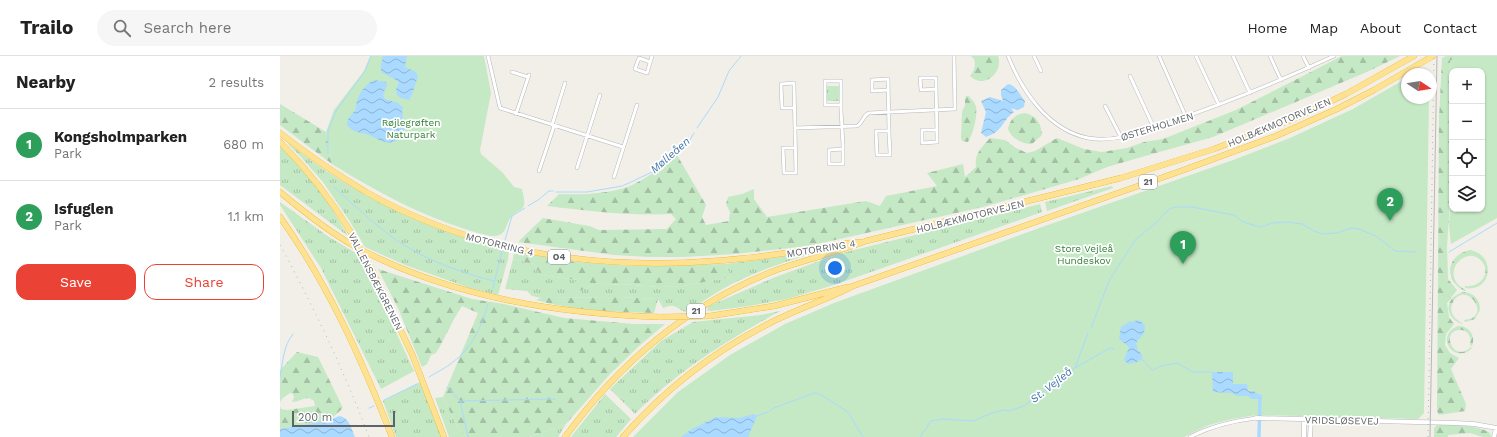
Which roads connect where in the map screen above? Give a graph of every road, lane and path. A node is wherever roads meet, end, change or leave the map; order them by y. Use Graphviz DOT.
graph roads {
  1 [pos="488,56"];
  2 [pos="652,56"];
  3 [pos="954,56"];
  4 [pos="1008,56"];
  5 [pos="1034,56"];
  6 [pos="1159,56"];
  7 [pos="1196,56"];
  8 [pos="1233,56"];
  9 [pos="1270,56"];
  10 [pos="1303,56"];
  11 [pos="1334,56"];
  12 [pos="1414,56"];
  13 [pos="1433,56"];
  14 [pos="650,62"];
  15 [pos="1309,68"];
  16 [pos="1041,71"];
  17 [pos="512,72"];
  18 [pos="1130,76"];
  19 [pos="1281,80"];
  20 [pos="565,83"];
  21 [pos="936,89"];
  22 [pos="888,90"];
  23 [pos="1250,93"];
  24 [pos="600,95"];
  25 [pos="637,105"];
  26 [pos="841,105"];
  27 [pos="1219,105"];
  28 [pos="1105,106"];
  29 [pos="794,108"];
  30 [pos="936,110"];
  31 [pos="889,111"];
  32 [pos="516,114"];
  33 [pos="1186,117"];
  34 [pos="553,125"];
  35 [pos="842,126"];
  36 [pos="795,128"];
  37 [pos="1154,128"];
  38 [pos="937,130"];
  39 [pos="889,131"];
  40 [pos="280,133"];
  41 [pos="587,136"];
  42 [pos="1121,137"];
  43 [pos="280,142"];
  44 [pos="623,147"];
  45 [pos="796,148"];
  46 [pos="843,150"];
  47 [pos="577,168"];
  48 [pos="539,170"];
  49 [pos="614,177"];
  50 [pos="280,192"];
  51 [pos="280,217"];
  52 [pos="866,241"];
  53 [pos="853,286"];
  54 [pos="1256,418"];
  55 [pos="1304,419"];
  56 [pos="1311,419"];
  57 [pos="1497,427"];
  58 [pos="392,437"];
  59 [pos="444,437"];
  60 [pos="565,437"];
  61 [pos="623,437"];
  62 [pos="1190,437"];
  63 [pos="1304,437"];
  64 [pos="1310,437"];
  65 [pos="1494,437"];
  1 -- 32 [label="street"];
  2 -- 14 [label="street"];
  3 -- 30 [label="street"];
  4 -- 42 [label="street, ØSTERHOLMEN"];
  5 -- 16 [label="street"];
  6 -- 33 [label="street"];
  7 -- 27 [label="street"];
  8 -- 23 [label="street"];
  9 -- 19 [label="street"];
  10 -- 15 [label="street"];
  11 -- 15 [label="street, ØSTERHOLMEN"];
  12 -- 52 [label="highway, HOLBÆKMOTORVEJEN / 21"];
  13 -- 53 [label="highway, HOLBÆKMOTORVEJEN / 21"];
  14 -- 14 [label="street"];
  15 -- 19 [label="street, ØSTERHOLMEN"];
  17 -- 32 [label="street"];
  18 -- 37 [label="street"];
  19 -- 23 [label="street, ØSTERHOLMEN"];
  20 -- 34 [label="street"];
  21 -- 21 [label="street"];
  21 -- 30 [label="street"];
  22 -- 22 [label="street"];
  22 -- 31 [label="street"];
  23 -- 27 [label="street, ØSTERHOLMEN"];
  24 -- 41 [label="street"];
  25 -- 44 [label="street"];
  26 -- 26 [label="street"];
  26 -- 35 [label="street"];
  27 -- 33 [label="street, ØSTERHOLMEN"];
  28 -- 42 [label="street"];
  29 -- 29 [label="street"];
  29 -- 36 [label="street"];
  30 -- 31 [label="street"];
  30 -- 38 [label="street"];
  31 -- 35 [label="street"];
  31 -- 39 [label="street"];
  32 -- 34 [label="street"];
  33 -- 37 [label="street, ØSTERHOLMEN"];
  34 -- 41 [label="street"];
  34 -- 48 [label="street"];
  35 -- 36 [label="street"];
  35 -- 46 [label="street"];
  36 -- 45 [label="street"];
  37 -- 42 [label="street, ØSTERHOLMEN"];
  38 -- 38 [label="street"];
  39 -- 39 [label="street"];
  40 -- 52 [label="highway, MOTORRING 4 / O4"];
  41 -- 44 [label="street"];
  41 -- 47 [label="street"];
  43 -- 59 [label="highway, VALLENSBÆKGRENEN, bridge"];
  44 -- 49 [label="street"];
  45 -- 45 [label="street"];
  46 -- 46 [label="street"];
  50 -- 53 [label="highway, bridge"];
  51 -- 58 [label="highway"];
  52 -- 60 [label="highway, HOLBÆKMOTORVEJEN / 21"];
  53 -- 61 [label="highway, HOLBÆKMOTORVEJEN / 21"];
  54 -- 55 [label="street, VRIDSLØSEVEJ"];
  54 -- 62 [label="street, VRIDSLØSEVEJ"];
  55 -- 56 [label="street, VRIDSLØSEVEJ"];
  55 -- 63 [label="street"];
  56 -- 57 [label="street, VRIDSLØSEVEJ"];
  56 -- 64 [label="street"];
  57 -- 65 [label="street"];
}
